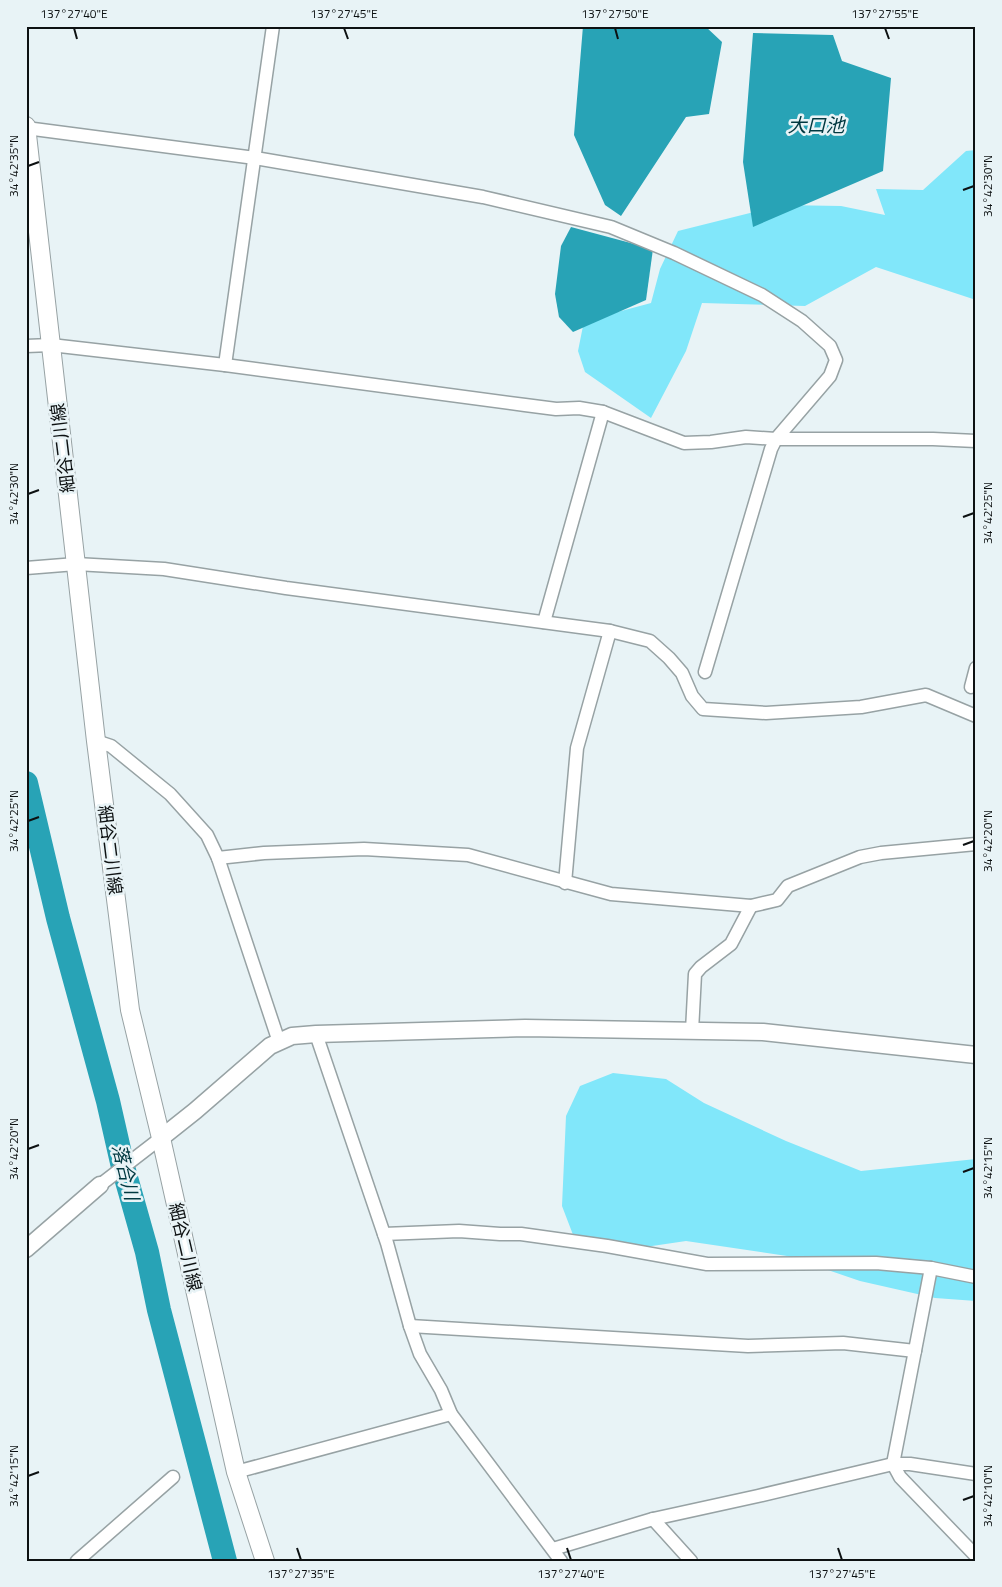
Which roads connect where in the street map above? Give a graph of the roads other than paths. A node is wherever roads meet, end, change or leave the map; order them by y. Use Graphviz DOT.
graph roads {
  1 [pos="273,26"];
  2 [pos="26,128"];
  3 [pos="255,158"];
  4 [pos="51,345"];
  5 [pos="26,346"];
  6 [pos="225,365"];
  7 [pos="603,412"];
  8 [pos="776,439"];
  9 [pos="976,440"];
  10 [pos="76,564"];
  11 [pos="26,568"];
  12 [pos="544,622"];
  13 [pos="610,631"];
  14 [pos="976,668"];
  15 [pos="705,672"];
  16 [pos="971,687"];
  17 [pos="976,716"];
  18 [pos="96,741"];
  19 [pos="976,844"];
  20 [pos="218,858"];
  21 [pos="565,882"];
  22 [pos="751,906"];
  23 [pos="692,1031"];
  24 [pos="316,1034"];
  25 [pos="279,1042"];
  26 [pos="976,1055"];
  27 [pos="154,1143"];
  28 [pos="100,1184"];
  29 [pos="384,1234"];
  30 [pos="26,1249"];
  31 [pos="931,1268"];
  32 [pos="976,1277"];
  33 [pos="410,1326"];
  34 [pos="915,1351"];
  35 [pos="451,1414"];
  36 [pos="893,1464"];
  37 [pos="236,1472"];
  38 [pos="976,1474"];
  39 [pos="173,1477"];
  40 [pos="652,1519"];
  41 [pos="553,1549"];
  42 [pos="976,1556"];
  43 [pos="77,1561"];
  44 [pos="264,1561"];
  45 [pos="561,1561"];
  46 [pos="691,1561"];
  1 -- 3 [label="street"];
  2 -- 3 [label="street"];
  2 -- 4 [label="main road, 細谷二川線"];
  3 -- 6 [label="street"];
  3 -- 8 [label="street"];
  4 -- 5 [label="street"];
  4 -- 6 [label="street"];
  4 -- 10 [label="main road, 細谷二川線"];
  6 -- 7 [label="street"];
  7 -- 8 [label="street"];
  7 -- 12 [label="street"];
  8 -- 9 [label="street"];
  8 -- 15 [label="street"];
  10 -- 11 [label="street"];
  10 -- 12 [label="street"];
  10 -- 18 [label="main road, 細谷二川線"];
  12 -- 13 [label="street"];
  13 -- 17 [label="street"];
  13 -- 21 [label="street"];
  14 -- 16 [label="street"];
  18 -- 20 [label="street"];
  18 -- 27 [label="main road, 細谷二川線"];
  19 -- 22 [label="street"];
  20 -- 21 [label="street"];
  20 -- 25 [label="street"];
  21 -- 22 [label="street"];
  22 -- 23 [label="street"];
  23 -- 24 [label="street"];
  23 -- 26 [label="street"];
  24 -- 25 [label="street"];
  24 -- 29 [label="street"];
  25 -- 27 [label="street"];
  27 -- 28 [label="street"];
  27 -- 37 [label="main road, 細谷二川線"];
  28 -- 30 [label="street"];
  29 -- 31 [label="street"];
  29 -- 33 [label="street"];
  31 -- 32 [label="street"];
  31 -- 34 [label="street"];
  33 -- 34 [label="street"];
  33 -- 35 [label="street"];
  34 -- 36 [label="street"];
  35 -- 37 [label="street"];
  35 -- 41 [label="street"];
  36 -- 38 [label="street"];
  36 -- 40 [label="street"];
  36 -- 42 [label="street"];
  37 -- 44 [label="main road, 細谷二川線"];
  39 -- 43 [label="street"];
  40 -- 41 [label="street"];
  40 -- 46 [label="street"];
  41 -- 45 [label="street"];
}
